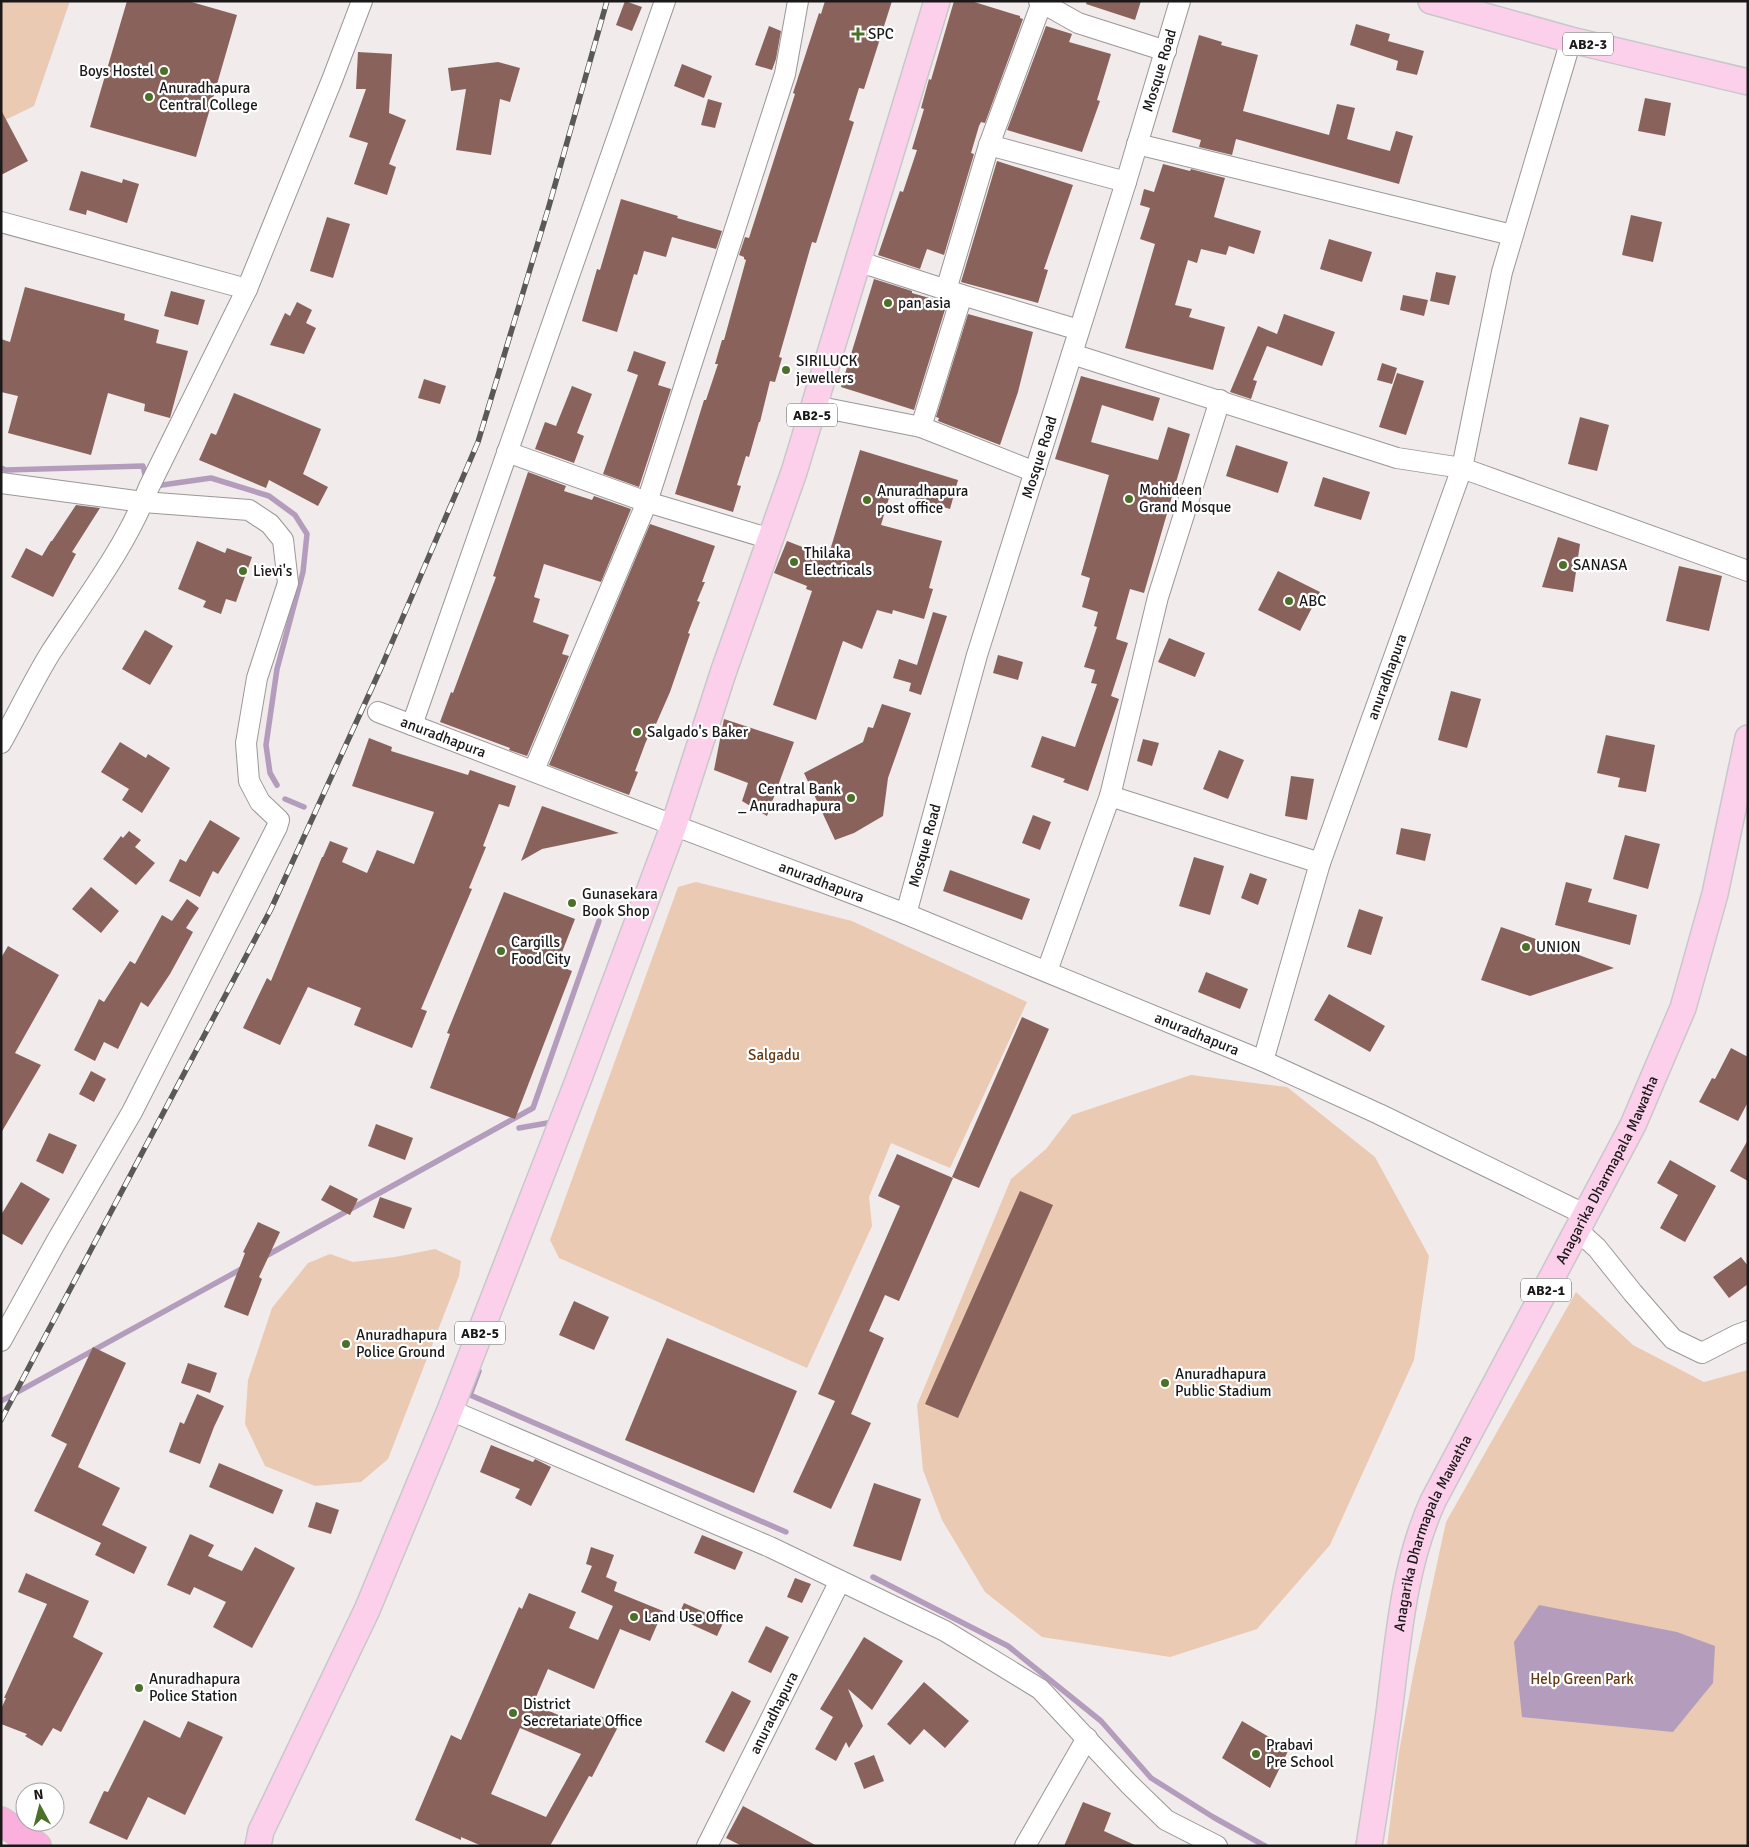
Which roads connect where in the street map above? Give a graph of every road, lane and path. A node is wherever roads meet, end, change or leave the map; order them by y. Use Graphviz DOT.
graph roads {
  1 [pos="362,1"];
  2 [pos="665,1"];
  3 [pos="798,1"];
  4 [pos="937,1"];
  5 [pos="1180,1"];
  6 [pos="1430,1"];
  7 [pos="1041,2"];
  8 [pos="1571,40"];
  9 [pos="1166,51"];
  10 [pos="1748,82"];
  11 [pos="1137,144"];
  12 [pos="989,145"];
  13 [pos="1126,182"];
  14 [pos="1,222"];
  15 [pos="1512,235"];
  16 [pos="857,261"];
  17 [pos="247,289"];
  18 [pos="954,293"];
  19 [pos="1079,330"];
  20 [pos="1072,354"];
  21 [pos="1220,400"];
  22 [pos="815,406"];
  23 [pos="921,427"];
  24 [pos="507,452"];
  25 [pos="1462,468"];
  26 [pos="1035,472"];
  27 [pos="1,483"];
  28 [pos="143,502"];
  29 [pos="647,502"];
  30 [pos="771,539"];
  31 [pos="1748,571"];
  32 [pos="378,712"];
  33 [pos="412,724"];
  34 [pos="1748,738"];
  35 [pos="1,743"];
  36 [pos="534,770"];
  37 [pos="1743,780"];
  38 [pos="1110,796"];
  39 [pos="674,825"];
  40 [pos="1320,863"];
  41 [pos="906,914"];
  42 [pos="1047,971"];
  43 [pos="1263,1061"];
  44 [pos="1582,1223"];
  45 [pos="1748,1331"];
  46 [pos="1,1342"];
  47 [pos="450,1410"];
  48 [pos="840,1581"];
  49 [pos="1086,1738"];
  50 [pos="1,1821"];
  51 [pos="255,1841"];
  52 [pos="37,1846"];
  53 [pos="707,1846"];
  54 [pos="1025,1846"];
  55 [pos="1218,1846"];
  56 [pos="1369,1846"];
  1 -- 17 [label="street"];
  2 -- 24 [label="street"];
  3 -- 29 [label="street"];
  4 -- 16 [label="main road, AB2-5"];
  5 -- 9 [label="street, Mosque Road"];
  6 -- 8 [label="main road, AB2-3"];
  7 -- 9 [label="street"];
  7 -- 12 [label="street"];
  8 -- 10 [label="main road, AB2-3"];
  8 -- 15 [label="street, anuradhapura"];
  9 -- 11 [label="street, Mosque Road"];
  11 -- 13 [label="street, Mosque Road"];
  11 -- 15 [label="street"];
  12 -- 13 [label="street"];
  12 -- 18 [label="street"];
  13 -- 19 [label="street, Mosque Road"];
  14 -- 17 [label="street"];
  15 -- 25 [label="street, anuradhapura"];
  16 -- 18 [label="street"];
  16 -- 22 [label="main road, AB2-5"];
  17 -- 28 [label="street"];
  18 -- 19 [label="street"];
  18 -- 23 [label="street"];
  19 -- 20 [label="street, Mosque Road"];
  20 -- 21 [label="street"];
  20 -- 26 [label="street, Mosque Road"];
  21 -- 25 [label="street"];
  21 -- 38 [label="street"];
  22 -- 23 [label="street"];
  22 -- 30 [label="main road, AB2-5"];
  23 -- 26 [label="street"];
  24 -- 29 [label="street"];
  24 -- 33 [label="street"];
  25 -- 31 [label="street"];
  25 -- 40 [label="street, anuradhapura"];
  26 -- 41 [label="street, Mosque Road"];
  27 -- 28 [label="street"];
  28 -- 35 [label="street"];
  28 -- 46 [label="street"];
  29 -- 30 [label="street"];
  29 -- 36 [label="street"];
  30 -- 39 [label="main road, AB2-5"];
  32 -- 33 [label="street, anuradhapura"];
  33 -- 36 [label="street, anuradhapura"];
  34 -- 37 [label="main road, Anagarika Dharmapala Mawatha / AB2-1"];
  36 -- 39 [label="street, anuradhapura"];
  37 -- 44 [label="main road, Anagarika Dharmapala Mawatha / AB2-1"];
  38 -- 40 [label="street"];
  38 -- 42 [label="street"];
  39 -- 41 [label="street, anuradhapura"];
  39 -- 47 [label="main road, AB2-5"];
  40 -- 43 [label="street, anuradhapura"];
  41 -- 42 [label="street, anuradhapura"];
  42 -- 43 [label="street, anuradhapura"];
  43 -- 44 [label="street, anuradhapura"];
  44 -- 45 [label="street, anuradhapura"];
  44 -- 56 [label="main road, Anagarika Dharmapala Mawatha / AB2-1"];
  47 -- 48 [label="street"];
  47 -- 51 [label="main road, AB2-5"];
  48 -- 49 [label="street"];
  48 -- 53 [label="street, anuradhapura"];
  49 -- 54 [label="street"];
  49 -- 55 [label="street"];
  50 -- 52 [label="highway"];
}
